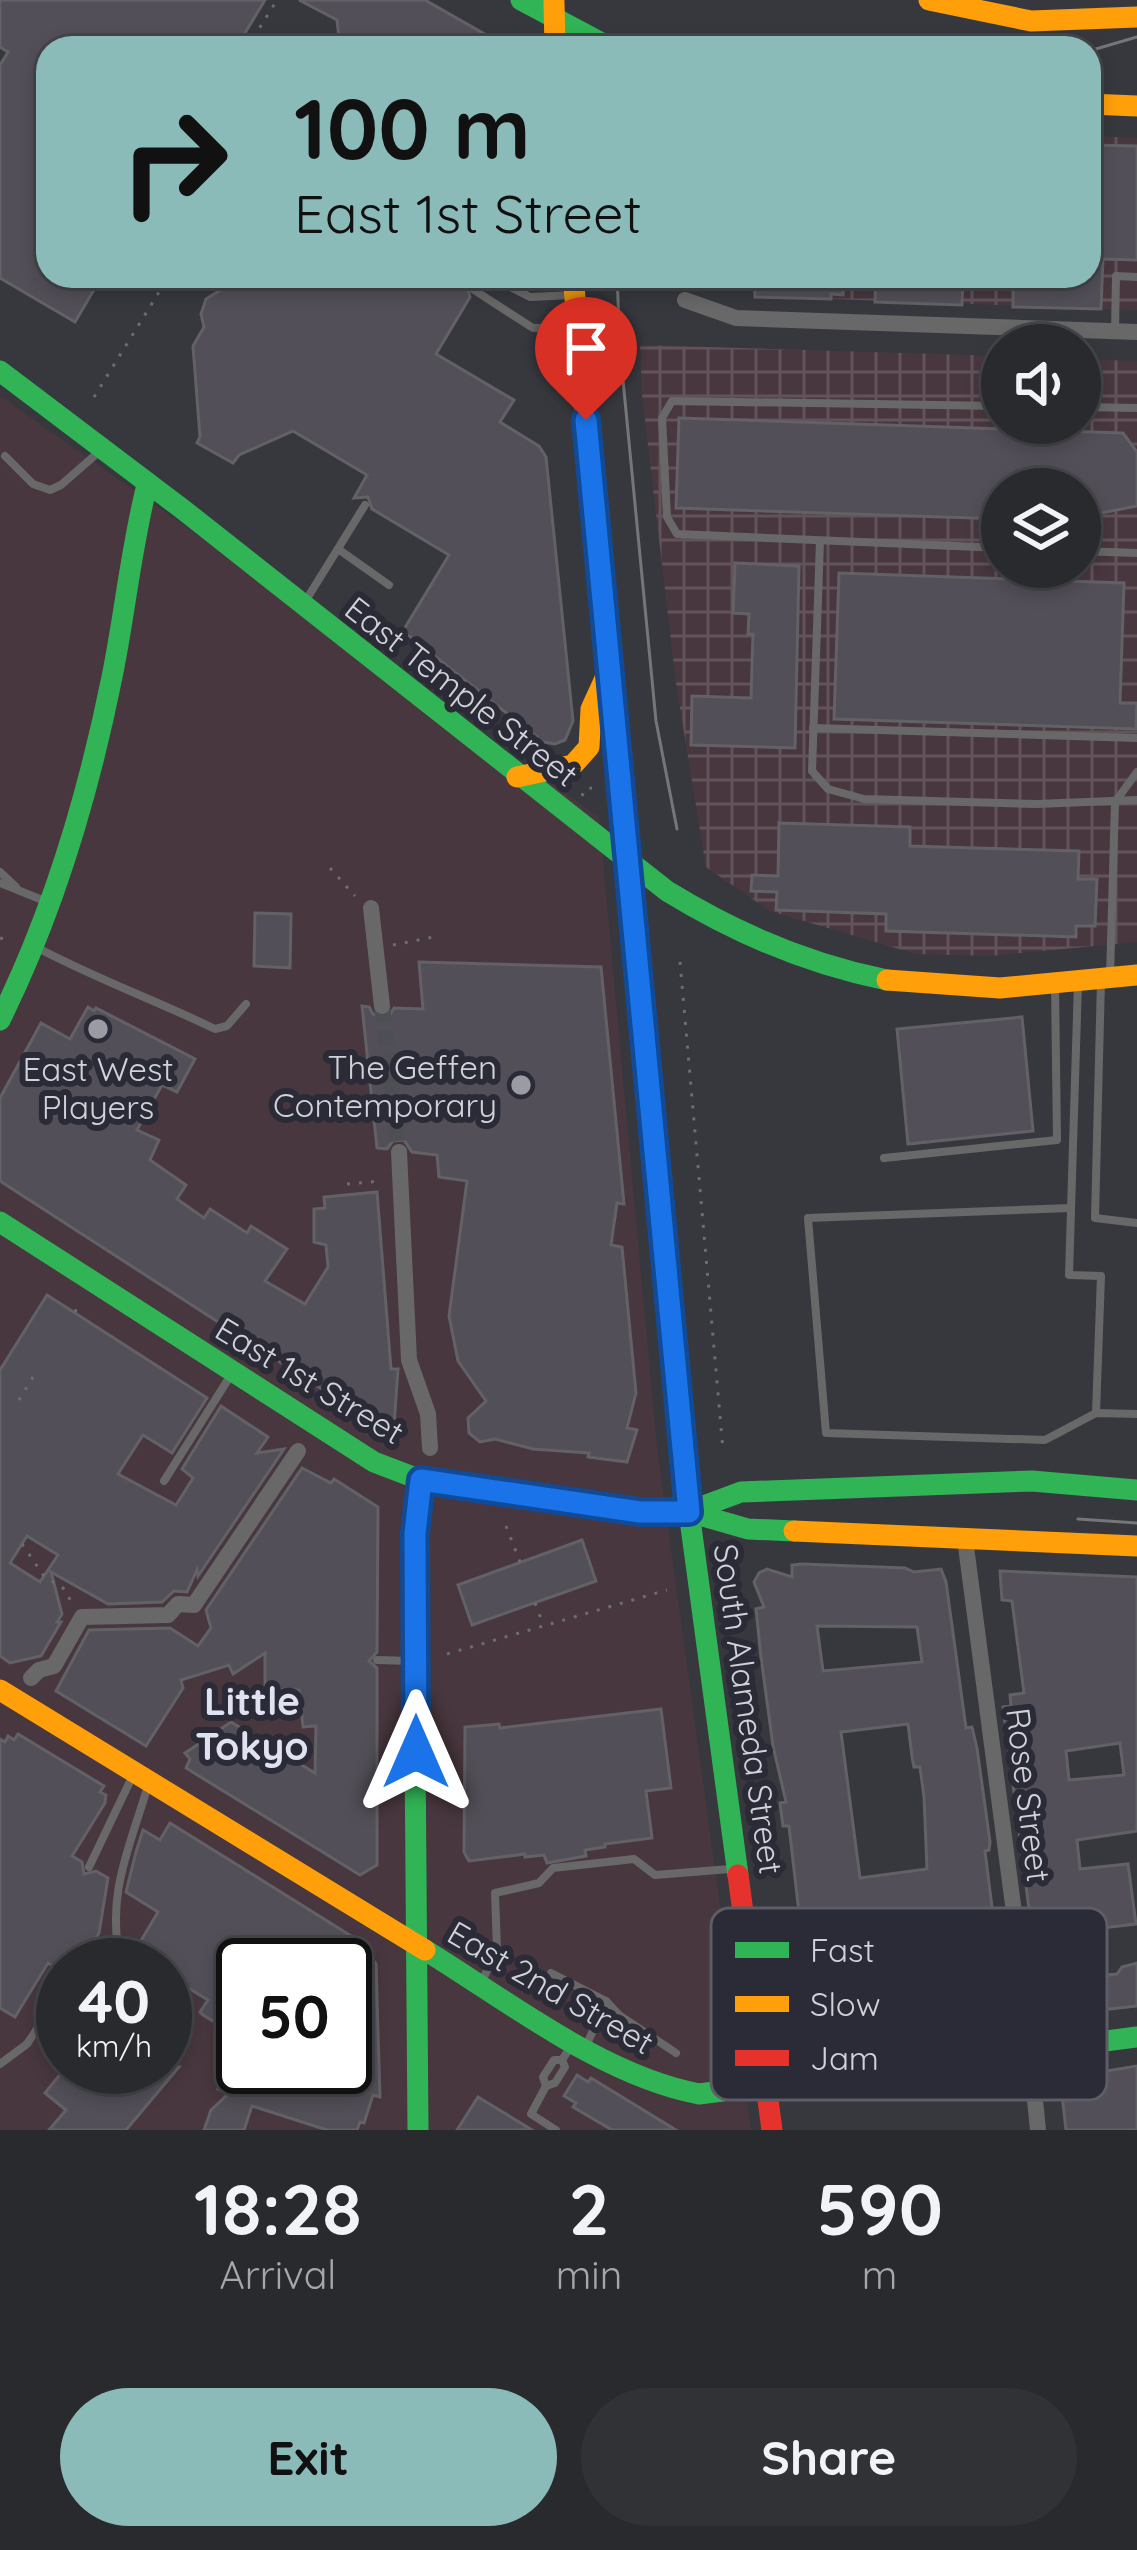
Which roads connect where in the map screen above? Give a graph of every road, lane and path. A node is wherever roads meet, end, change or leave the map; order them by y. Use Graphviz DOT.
graph roads {
  1 [pos="277,0"];
  2 [pos="521,0"];
  3 [pos="929,0"];
  4 [pos="554,7"];
  5 [pos="1137,17"];
  6 [pos="254,36"];
  7 [pos="594,36"];
  8 [pos="1101,104"];
  9 [pos="1137,106"];
  10 [pos="1137,277"];
  11 [pos="162,288"];
  12 [pos="512,288"];
  13 [pos="559,288"];
  14 [pos="575,288"];
  15 [pos="474,290"];
  16 [pos="685,300"];
  17 [pos="577,326"];
  18 [pos="1115,331"];
  19 [pos="1137,332"];
  20 [pos="0,371"];
  21 [pos="94,397"];
  22 [pos="981,406"];
  23 [pos="1101,407"];
  24 [pos="1137,408"];
  25 [pos="101,450"];
  26 [pos="4,456"];
  27 [pos="147,485"];
  28 [pos="364,505"];
  29 [pos="820,541"];
  30 [pos="981,547"];
  31 [pos="338,549"];
  32 [pos="1101,552"];
  33 [pos="1137,553"];
  34 [pos="389,585"];
  35 [pos="302,606"];
  36 [pos="608,672"];
  37 [pos="813,728"];
  38 [pos="1137,738"];
  39 [pos="1137,772"];
  40 [pos="517,776"];
  41 [pos="592,788"];
  42 [pos="582,796"];
  43 [pos="1137,800"];
  44 [pos="1115,802"];
  45 [pos="625,861"];
  46 [pos="330,868"];
  47 [pos="0,872"];
  48 [pos="0,883"];
  49 [pos="17,888"];
  50 [pos="51,903"];
  51 [pos="371,908"];
  52 [pos="439,936"];
  53 [pos="34,946"];
  54 [pos="376,948"];
  55 [pos="680,962"];
  56 [pos="1137,975"];
  57 [pos="1096,979"];
  58 [pos="1054,984"];
  59 [pos="245,1004"];
  60 [pos="382,1006"];
  61 [pos="0,1020"];
  62 [pos="399,1152"];
  63 [pos="884,1157"];
  64 [pos="402,1179"];
  65 [pos="346,1184"];
  66 [pos="1071,1208"];
  67 [pos="0,1222"];
  68 [pos="1137,1223"];
  69 [pos="233,1372"];
  70 [pos="33,1377"];
  71 [pos="19,1400"];
  72 [pos="1096,1413"];
  73 [pos="1137,1414"];
  74 [pos="430,1448"];
  75 [pos="298,1450"];
  76 [pos="723,1450"];
  77 [pos="421,1480"];
  78 [pos="164,1481"];
  79 [pos="1137,1490"];
  80 [pos="689,1512"];
  81 [pos="506,1526"];
  82 [pos="965,1539"];
  83 [pos="22,1544"];
  84 [pos="1137,1546"];
  85 [pos="520,1562"];
  86 [pos="667,1590"];
  87 [pos="535,1603"];
  88 [pos="82,1617"];
  89 [pos="543,1626"];
  90 [pos="447,1654"];
  91 [pos="377,1660"];
  92 [pos="415,1661"];
  93 [pos="31,1678"];
  94 [pos="0,1690"];
  95 [pos="142,1776"];
  96 [pos="89,1867"];
  97 [pos="737,1868"];
  98 [pos="742,1908"];
  99 [pos="1012,1908"];
  100 [pos="115,1938"];
  101 [pos="416,1946"];
  102 [pos="550,1973"];
  103 [pos="480,1984"];
  104 [pos="606,2001"];
  105 [pos="36,2030"];
  106 [pos="1137,2037"];
  107 [pos="1107,2041"];
  108 [pos="574,2050"];
  109 [pos="676,2053"];
  110 [pos="0,2064"];
  111 [pos="711,2092"];
  112 [pos="768,2100"];
  113 [pos="1035,2100"];
  114 [pos="418,2130"];
  115 [pos="556,2130"];
  116 [pos="772,2130"];
  117 [pos="1038,2130"];
  1 -- 6 [label="path"];
  2 -- 4 [label="main road"];
  3 -- 5 [label="main road"];
  4 -- 7 [label="main road"];
  8 -- 9 [label="main road"];
  10 -- 18 [label="lane"];
  11 -- 21 [label="path"];
  12 -- 13 [label="lane"];
  14 -- 17 [label="main road, South Alameda Street"];
  15 -- 17 [label="lane"];
  16 -- 18 [label="street"];
  17 -- 36 [label="main road, South Alameda Street"];
  18 -- 19 [label="street"];
  20 -- 25 [label="main road, East Temple Street"];
  22 -- 29 [label="lane"];
  23 -- 24 [label="lane"];
  25 -- 26 [label="lane"];
  25 -- 27 [label="main road, East Temple Street"];
  27 -- 35 [label="main road, East Temple Street"];
  27 -- 50 [label="main road"];
  28 -- 31 [label="lane"];
  29 -- 30 [label="lane"];
  29 -- 37 [label="lane"];
  31 -- 34 [label="lane"];
  31 -- 35 [label="lane"];
  32 -- 33 [label="lane"];
  35 -- 40 [label="main road, East Temple Street"];
  36 -- 40 [label="main road"];
  36 -- 45 [label="main road, South Alameda Street"];
  37 -- 38 [label="lane"];
  37 -- 44 [label="lane"];
  39 -- 44 [label="lane"];
  40 -- 45 [label="main road, East Temple Street"];
  41 -- 42 [label="path"];
  43 -- 44 [label="lane"];
  44 -- 57 [label="lane"];
  45 -- 58 [label="main road, East Temple Street"];
  45 -- 80 [label="main road, South Alameda Street"];
  46 -- 51 [label="path"];
  47 -- 49 [label="lane"];
  48 -- 49 [label="lane"];
  49 -- 50 [label="lane"];
  50 -- 53 [label="main road"];
  51 -- 54 [label="street"];
  52 -- 54 [label="path"];
  53 -- 59 [label="lane"];
  53 -- 61 [label="main road"];
  54 -- 60 [label="street"];
  55 -- 76 [label="path"];
  56 -- 57 [label="main road, East Temple Street"];
  57 -- 58 [label="main road, East Temple Street"];
  57 -- 66 [label="lane"];
  57 -- 68 [label="lane"];
  58 -- 63 [label="lane"];
  62 -- 64 [label="street"];
  64 -- 65 [label="path"];
  64 -- 74 [label="street"];
  66 -- 72 [label="lane"];
  66 -- 72 [label="lane"];
  67 -- 69 [label="main road, East 1st Street"];
  69 -- 77 [label="main road, East 1st Street"];
  69 -- 78 [label="lane"];
  70 -- 71 [label="path"];
  72 -- 73 [label="lane"];
  75 -- 88 [label="street"];
  77 -- 80 [label="main road, East 1st Street"];
  77 -- 92 [label="main road"];
  79 -- 80 [label="main road, East 1st Street"];
  80 -- 82 [label="main road, East 1st Street"];
  80 -- 97 [label="main road, South Alameda Street"];
  81 -- 85 [label="path"];
  82 -- 84 [label="main road, East 1st Street"];
  82 -- 99 [label="street, Rose Street"];
  83 -- 88 [label="path"];
  86 -- 89 [label="path"];
  87 -- 89 [label="path"];
  88 -- 93 [label="street"];
  89 -- 90 [label="path"];
  91 -- 92 [label="lane"];
  92 -- 101 [label="main road"];
  94 -- 95 [label="main road, East 2nd Street"];
  95 -- 96 [label="lane"];
  95 -- 100 [label="lane"];
  95 -- 101 [label="main road, East 2nd Street"];
  97 -- 98 [label="main road, South Alameda Street"];
  97 -- 103 [label="lane"];
  101 -- 103 [label="main road, East 2nd Street"];
  101 -- 114 [label="main road"];
  102 -- 104 [label="lane"];
  103 -- 108 [label="main road, East 2nd Street"];
  104 -- 108 [label="lane"];
  104 -- 109 [label="lane"];
  105 -- 110 [label="lane"];
  106 -- 107 [label="main road, East 2nd Street"];
  108 -- 111 [label="main road, East 2nd Street"];
  108 -- 115 [label="lane"];
  112 -- 116 [label="main road, South Alameda Street"];
  113 -- 117 [label="street, Rose Street"];
}
